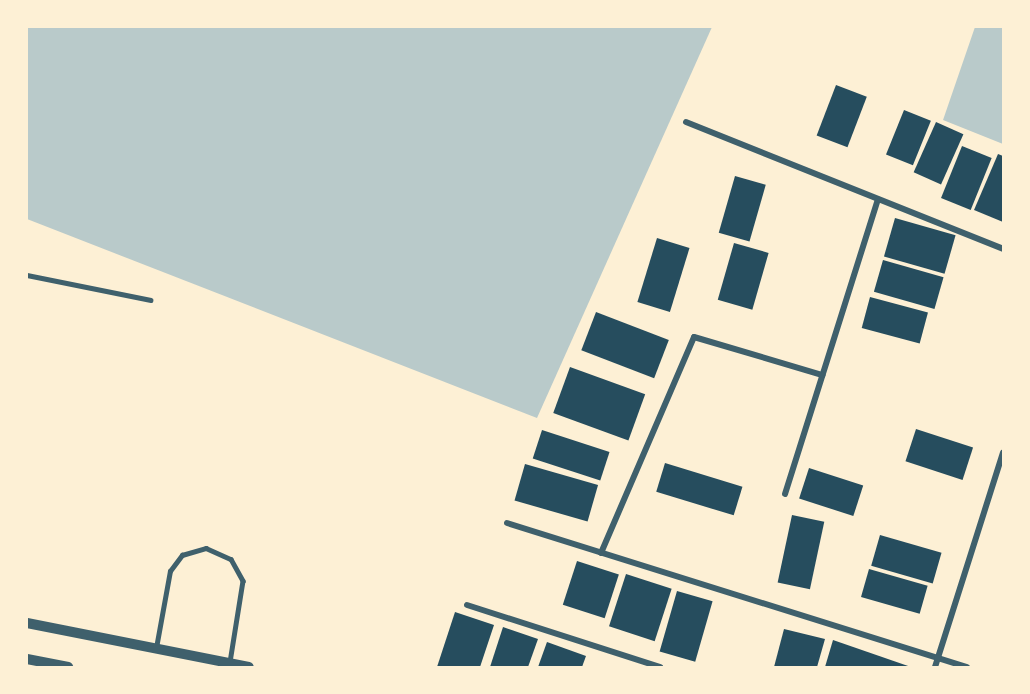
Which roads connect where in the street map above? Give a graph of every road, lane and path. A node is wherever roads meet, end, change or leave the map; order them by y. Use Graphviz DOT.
graph roads {
  1 [pos="686,122"];
  2 [pos="878,199"];
  3 [pos="1003,249"];
  4 [pos="27,275"];
  5 [pos="151,300"];
  6 [pos="822,375"];
  7 [pos="1003,453"];
  8 [pos="785,494"];
  9 [pos="507,523"];
  10 [pos="602,553"];
  11 [pos="467,605"];
  12 [pos="27,623"];
  13 [pos="156,648"];
  14 [pos="938,658"];
  15 [pos="30,662"];
  16 [pos="230,663"];
  17 [pos="68,667"];
  18 [pos="249,667"];
  19 [pos="660,667"];
  20 [pos="935,667"];
  21 [pos="967,667"];
  1 -- 2 [label="street"];
  2 -- 3 [label="street"];
  2 -- 6 [label="street"];
  4 -- 5 [label="lane"];
  6 -- 8 [label="street"];
  6 -- 10 [label="street"];
  7 -- 14 [label="street"];
  9 -- 10 [label="street"];
  10 -- 14 [label="street"];
  11 -- 19 [label="street"];
  12 -- 13 [label="street"];
  13 -- 16 [label="street"];
  13 -- 16 [label="lane"];
  14 -- 20 [label="street"];
  14 -- 21 [label="street"];
  15 -- 17 [label="street"];
  16 -- 18 [label="street"];
}
